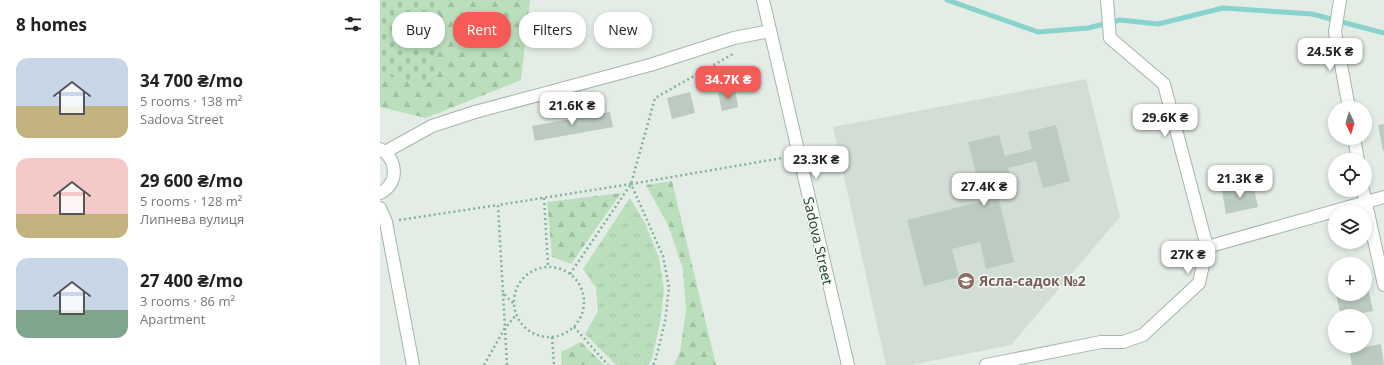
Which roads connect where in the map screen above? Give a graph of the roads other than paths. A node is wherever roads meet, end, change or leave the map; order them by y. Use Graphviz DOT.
graph roads {
  1 [pos="763,0"];
  2 [pos="1107,0"];
  3 [pos="1340,1"];
  4 [pos="770,31"];
  5 [pos="1348,101"];
  6 [pos="383,150"];
  7 [pos="380,193"];
  8 [pos="1365,197"];
  9 [pos="1384,197"];
  10 [pos="1366,202"];
  11 [pos="380,208"];
  12 [pos="1206,247"];
  13 [pos="1384,285"];
  14 [pos="413,365"];
  15 [pos="848,365"];
  16 [pos="986,365"];
  1 -- 4 [label="street, Sadova Street"];
  2 -- 12 [label="street"];
  3 -- 5 [label="street"];
  4 -- 6 [label="street"];
  4 -- 15 [label="street, Sadova Street"];
  6 -- 7 [label="street"];
  8 -- 10 [label="street"];
  9 -- 10 [label="street"];
  10 -- 12 [label="street"];
  10 -- 13 [label="street"];
  11 -- 14 [label="street"];
  12 -- 16 [label="street"];
}
